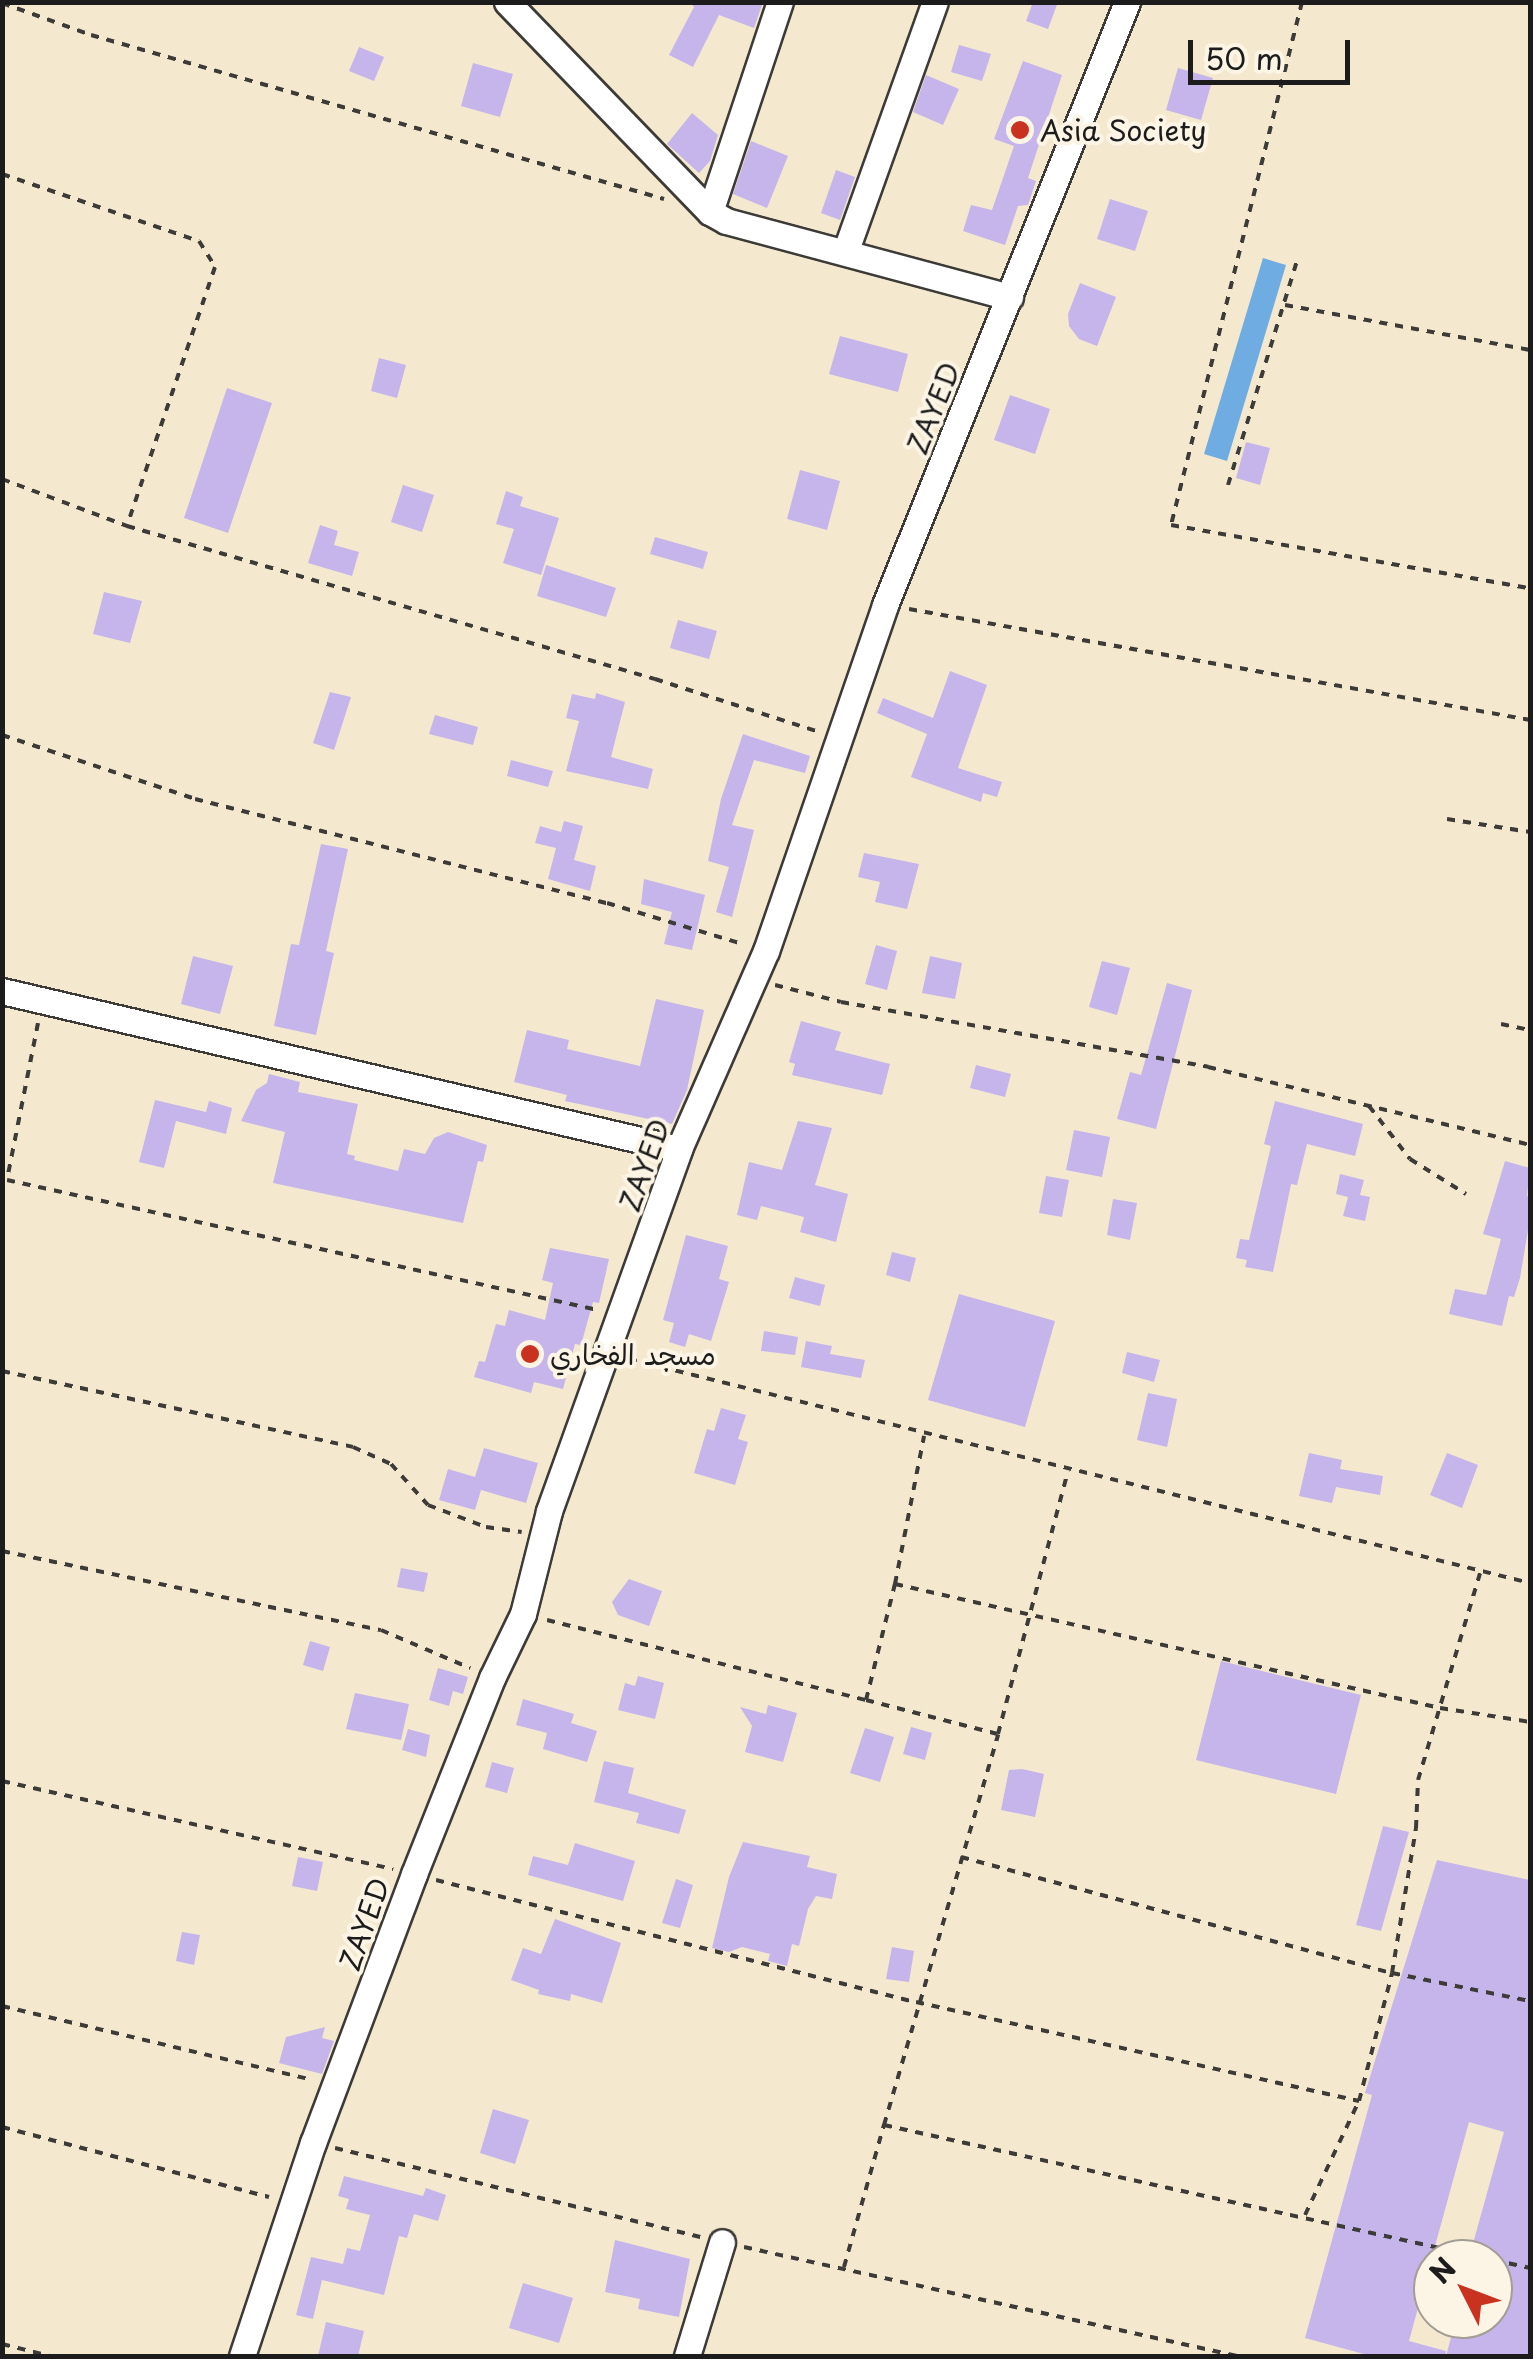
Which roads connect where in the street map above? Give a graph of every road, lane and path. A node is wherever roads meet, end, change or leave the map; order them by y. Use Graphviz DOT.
graph roads {
  1 [pos="507,2"];
  2 [pos="780,2"];
  3 [pos="935,2"];
  4 [pos="1128,2"];
  5 [pos="1302,2"];
  6 [pos="2,3"];
  7 [pos="2,174"];
  8 [pos="672,202"];
  9 [pos="710,212"];
  10 [pos="846,250"];
  11 [pos="1298,257"];
  12 [pos="1010,297"];
  13 [pos="1285,306"];
  14 [pos="1530,350"];
  15 [pos="2,479"];
  16 [pos="1228,484"];
  17 [pos="127,526"];
  18 [pos="1530,588"];
  19 [pos="885,605"];
  20 [pos="1530,720"];
  21 [pos="839,739"];
  22 [pos="1447,818"];
  23 [pos="1530,832"];
  24 [pos="2,991"];
  25 [pos="43,1001"];
  26 [pos="1501,1024"];
  27 [pos="1530,1030"];
  28 [pos="1369,1106"];
  29 [pos="679,1148"];
  30 [pos="4,1180"];
  31 [pos="1466,1194"];
  32 [pos="622,1315"];
  33 [pos="606,1353"];
  34 [pos="2,1371"];
  35 [pos="924,1436"];
  36 [pos="1068,1470"];
  37 [pos="541,1535"];
  38 [pos="2,1551"];
  39 [pos="1480,1572"];
  40 [pos="896,1584"];
  41 [pos="1530,1584"];
  42 [pos="1028,1611"];
  43 [pos="523,1614"];
  44 [pos="492,1678"];
  45 [pos="866,1700"];
  46 [pos="1440,1708"];
  47 [pos="1530,1722"];
  48 [pos="998,1734"];
  49 [pos="2,1781"];
  50 [pos="961,1857"];
  51 [pos="414,1874"];
  52 [pos="1392,1973"];
  53 [pos="1530,2001"];
  54 [pos="916,2002"];
  55 [pos="2,2006"];
  56 [pos="336,2086"];
  57 [pos="1359,2100"];
  58 [pos="884,2124"];
  59 [pos="2,2127"];
  60 [pos="313,2143"];
  61 [pos="293,2204"];
  62 [pos="1305,2215"];
  63 [pos="722,2242"];
  64 [pos="1530,2268"];
  65 [pos="844,2269"];
  66 [pos="2,2344"];
  67 [pos="50,2356"];
  68 [pos="242,2356"];
  69 [pos="687,2356"];
  70 [pos="1237,2356"];
  1 -- 9 [label="street"];
  2 -- 9 [label="street"];
  3 -- 10 [label="street"];
  4 -- 12 [label="street, ZAYED"];
  5 -- 18 [label="path"];
  6 -- 8 [label="path"];
  7 -- 17 [label="path"];
  9 -- 10 [label="street"];
  10 -- 12 [label="street"];
  11 -- 13 [label="path"];
  12 -- 19 [label="street, ZAYED"];
  13 -- 14 [label="path"];
  13 -- 16 [label="path"];
  15 -- 17 [label="path"];
  17 -- 21 [label="path"];
  19 -- 20 [label="path"];
  19 -- 21 [label="street, ZAYED"];
  21 -- 29 [label="street, ZAYED"];
  22 -- 23 [label="path"];
  24 -- 25 [label="street"];
  25 -- 29 [label="street"];
  25 -- 30 [label="path"];
  26 -- 27 [label="path"];
  28 -- 31 [label="path"];
  29 -- 32 [label="street, ZAYED"];
  30 -- 32 [label="path"];
  32 -- 33 [label="street, ZAYED"];
  33 -- 35 [label="path"];
  33 -- 37 [label="street, ZAYED"];
  34 -- 37 [label="path"];
  35 -- 36 [label="path"];
  35 -- 40 [label="path"];
  36 -- 39 [label="path"];
  36 -- 42 [label="path"];
  37 -- 43 [label="street, ZAYED"];
  38 -- 44 [label="path"];
  39 -- 41 [label="path"];
  39 -- 46 [label="path"];
  40 -- 42 [label="path"];
  40 -- 45 [label="path"];
  42 -- 46 [label="path"];
  42 -- 48 [label="path"];
  43 -- 44 [label="street, ZAYED"];
  43 -- 45 [label="path"];
  44 -- 51 [label="street, ZAYED"];
  45 -- 48 [label="path"];
  46 -- 47 [label="path"];
  46 -- 52 [label="path"];
  48 -- 50 [label="path"];
  49 -- 51 [label="path"];
  50 -- 52 [label="path"];
  50 -- 54 [label="path"];
  51 -- 54 [label="path"];
  51 -- 56 [label="street, ZAYED"];
  52 -- 53 [label="path"];
  52 -- 57 [label="path"];
  54 -- 57 [label="path"];
  54 -- 58 [label="path"];
  55 -- 56 [label="path"];
  56 -- 60 [label="street, ZAYED"];
  57 -- 62 [label="path"];
  58 -- 62 [label="path"];
  58 -- 65 [label="path"];
  59 -- 61 [label="path"];
  60 -- 61 [label="street, ZAYED"];
  60 -- 63 [label="path"];
  61 -- 68 [label="street, ZAYED"];
  62 -- 64 [label="path"];
  63 -- 65 [label="path"];
  63 -- 69 [label="street"];
  65 -- 70 [label="path"];
  66 -- 67 [label="path"];
}
